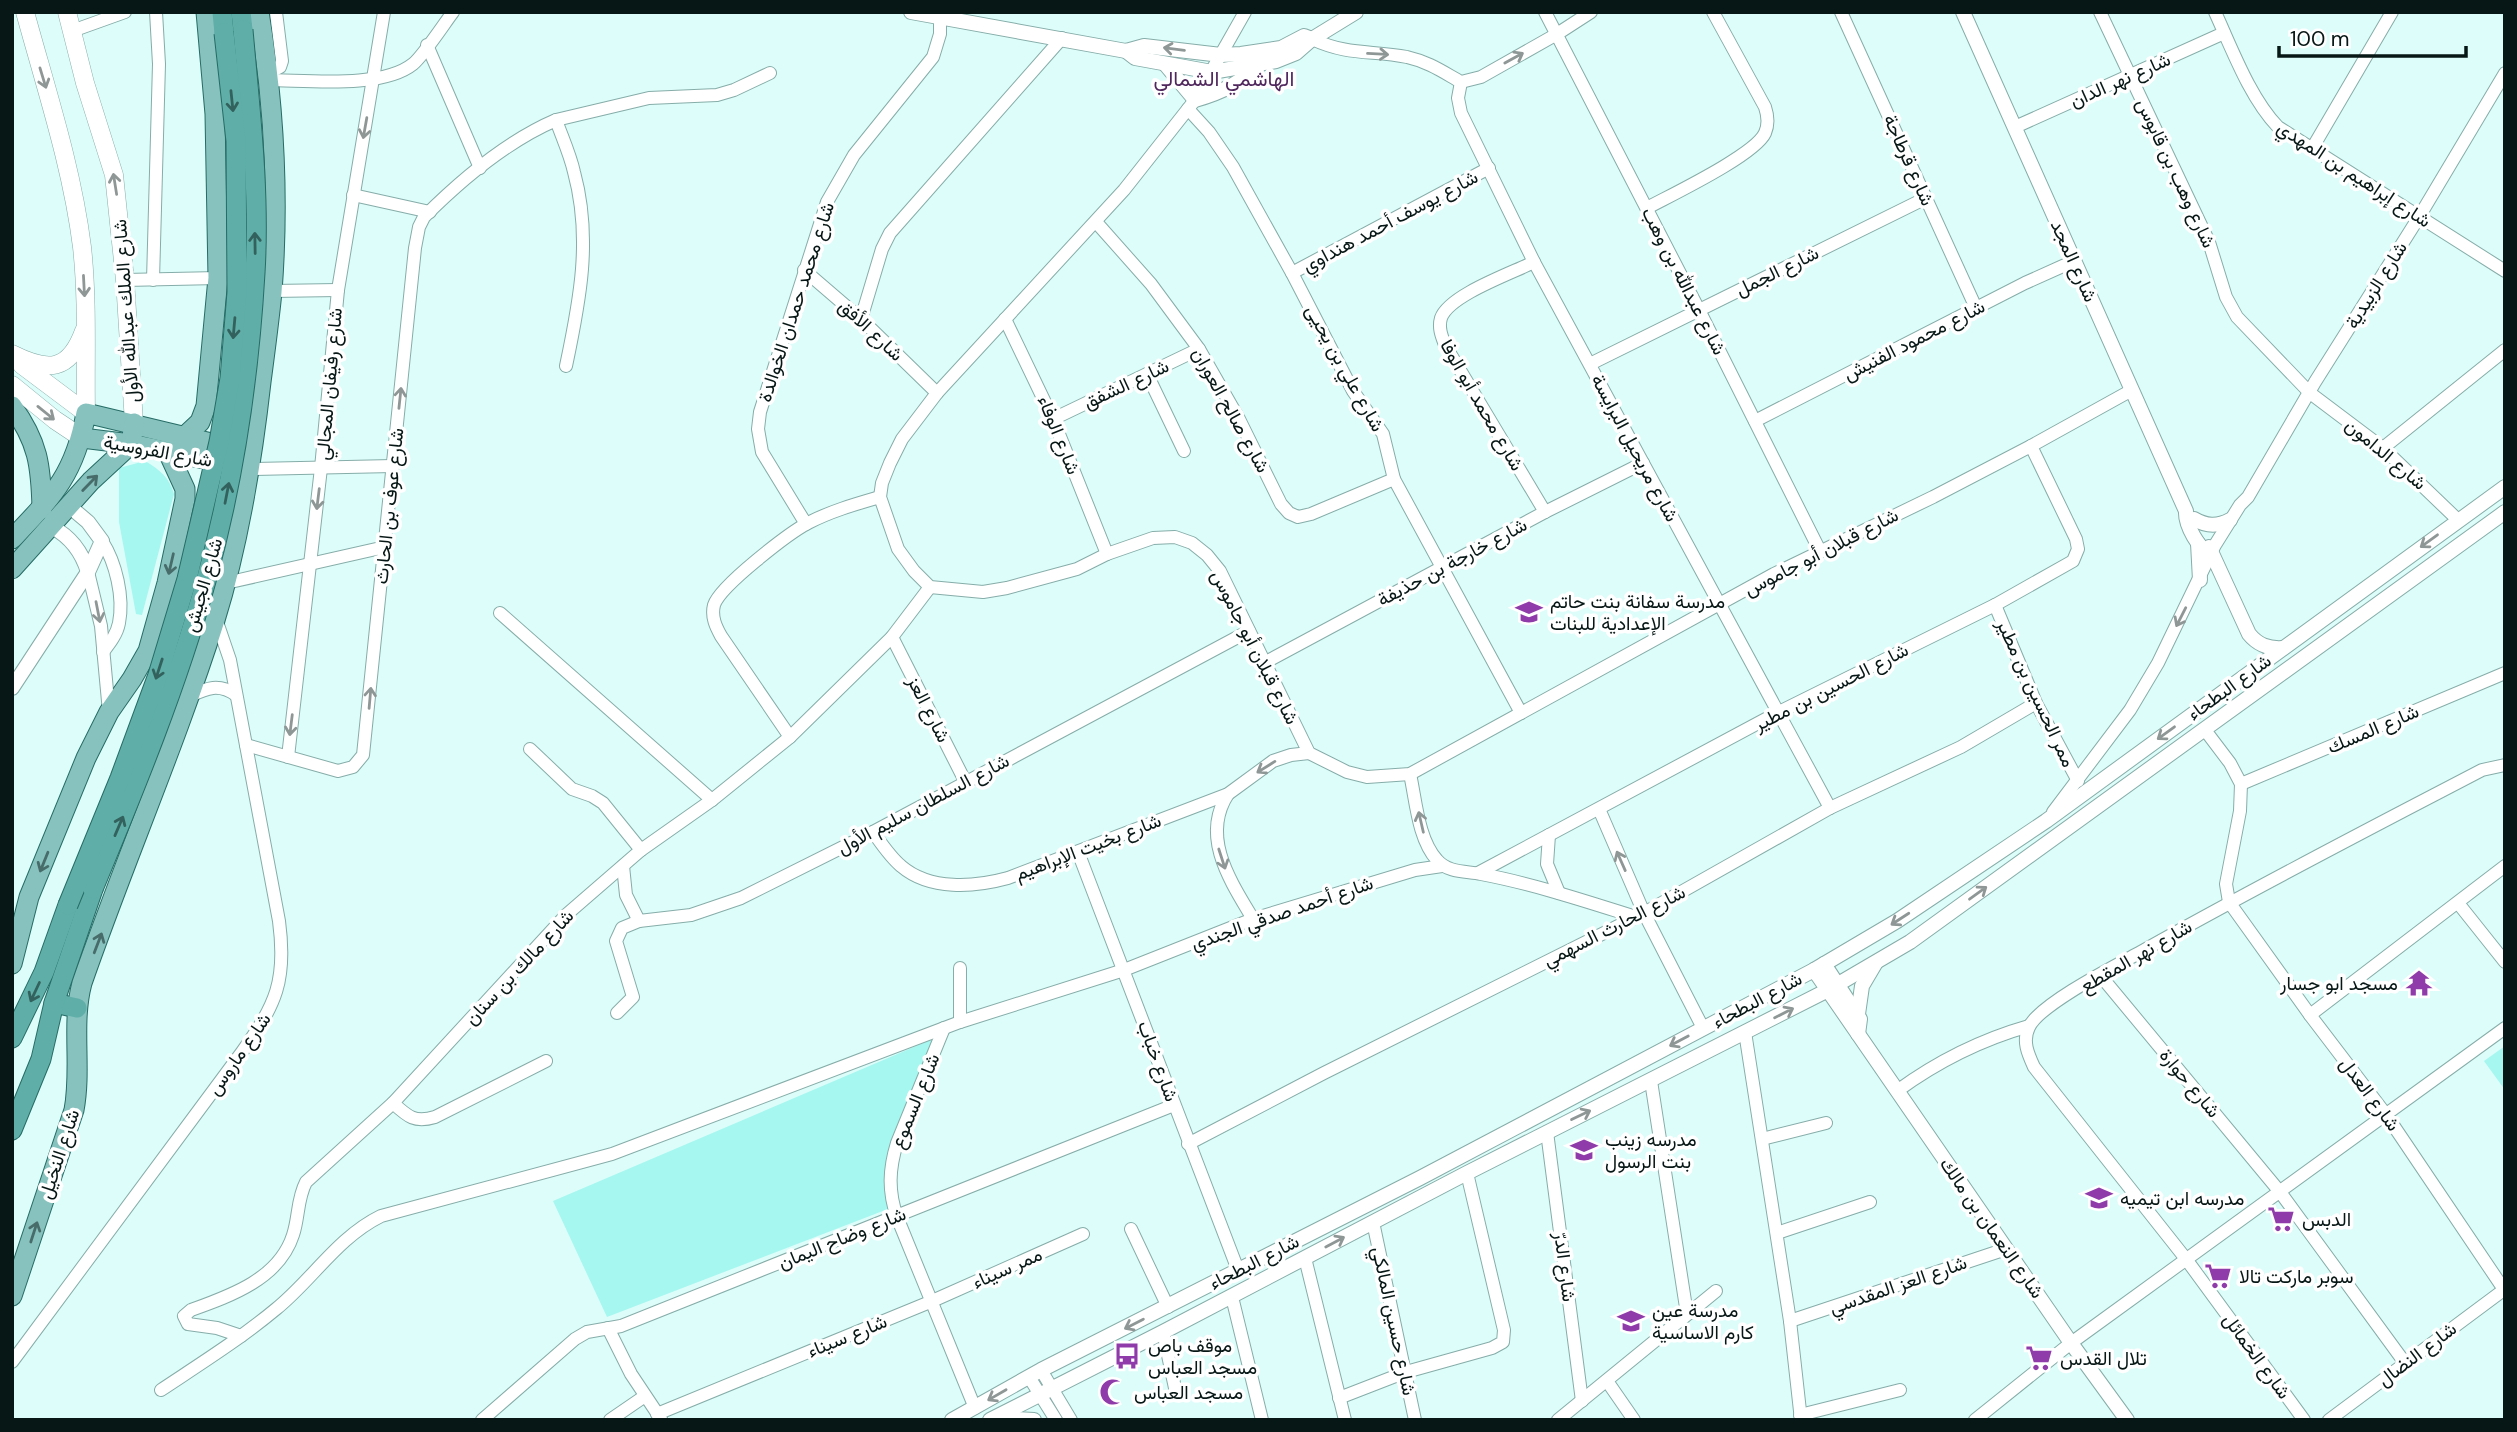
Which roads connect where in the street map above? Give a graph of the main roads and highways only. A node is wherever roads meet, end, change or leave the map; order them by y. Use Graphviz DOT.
graph roads {
  1 [pos="25,12"];
  2 [pos="67,12"];
  3 [pos="205,12"];
  4 [pos="222,12"];
  5 [pos="253,18"];
  6 [pos="86,324"];
  7 [pos="12,355"];
  8 [pos="12,385"];
  9 [pos="12,406"];
  10 [pos="86,413"];
  11 [pos="134,423"];
  12 [pos="184,437"];
  13 [pos="82,438"];
  14 [pos="131,444"];
  15 [pos="168,452"];
  16 [pos="252,461"];
  17 [pos="42,509"];
  18 [pos="12,539"];
  19 [pos="12,569"];
  20 [pos="12,964"];
  21 [pos="54,1003"];
  22 [pos="77,1007"];
  23 [pos="12,1038"];
  24 [pos="12,1130"];
  25 [pos="12,1296"];
  1 -- 6 [label="main road, شارع الملك عبدالله الأول, one-way"];
  11 -- 2 [label="main road, شارع الملك عبدالله الأول, one-way"];
  3 -- 12 [label="main road"];
  4 -- 5 [label="highway, شارع الجيش"];
  5 -- 16 [label="main road, شارع النخيل"];
  21 -- 5 [label="highway, شارع الجيش, one-way, bridge"];
  5 -- 23 [label="highway, شارع الجيش, one-way, bridge"];
  6 -- 7 [label="main road"];
  6 -- 10 [label="main road, شارع الملك عبدالله الأول"];
  7 -- 10 [label="main road, شارع الفروسية"];
  8 -- 13 [label="main road, شارع الفروسية, one-way"];
  9 -- 17 [label="main road"];
  10 -- 11 [label="main road, شارع الفروسية"];
  10 -- 13 [label="main road, شارع الملك عبدالله الأول"];
  11 -- 12 [label="main road, شارع الفروسية"];
  11 -- 14 [label="main road, شارع الملك عبدالله الأول"];
  12 -- 16 [label="main road, شارع الفروسية"];
  13 -- 14 [label="main road, شارع الفروسية"];
  13 -- 17 [label="main road, شارع الملك عبدالله الأول"];
  14 -- 15 [label="main road, شارع الفروسية"];
  19 -- 14 [label="main road, one-way"];
  15 -- 16 [label="main road, شارع الفروسية"];
  15 -- 20 [label="main road, one-way"];
  22 -- 16 [label="main road, شارع النخيل, one-way"];
  17 -- 18 [label="main road, شارع الملك عبدالله الأول"];
  21 -- 22 [label="highway"];
  21 -- 24 [label="highway, شارع الجيش"];
  25 -- 22 [label="main road, شارع النخيل, one-way"];
}
